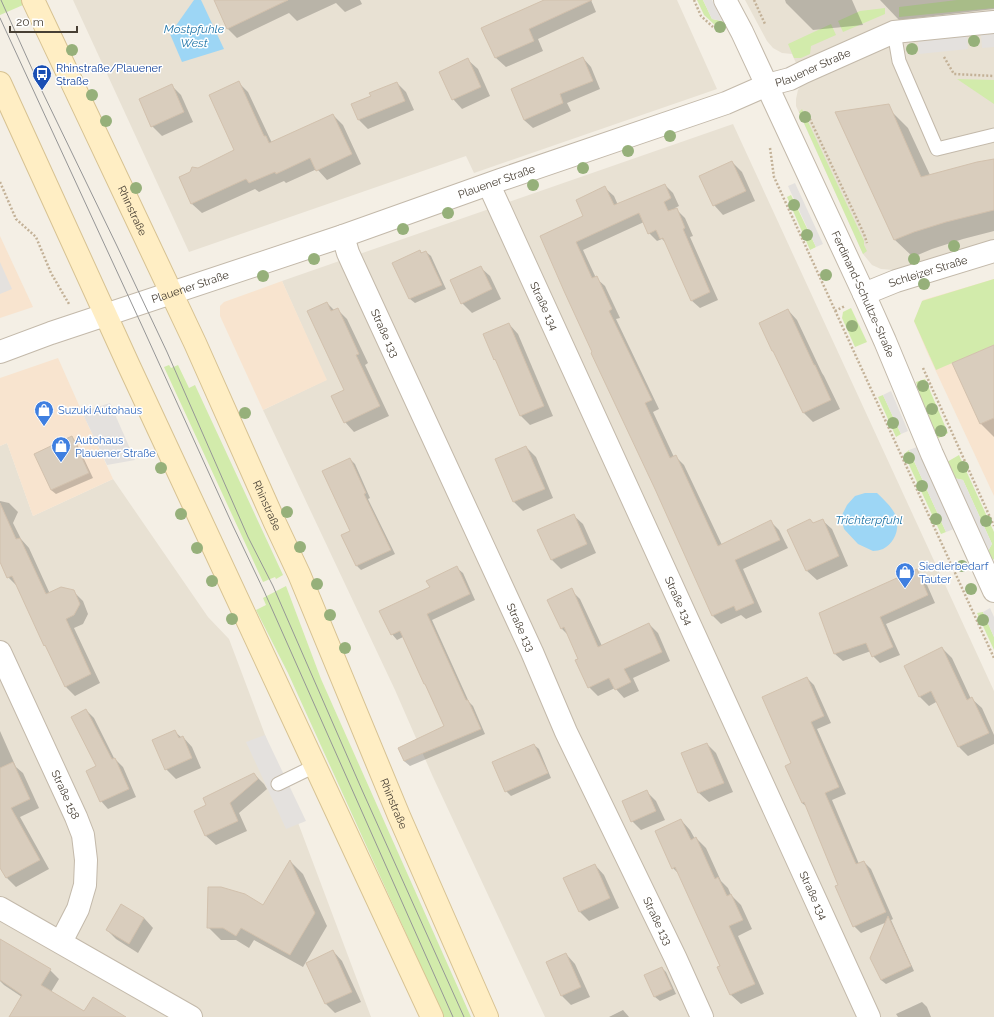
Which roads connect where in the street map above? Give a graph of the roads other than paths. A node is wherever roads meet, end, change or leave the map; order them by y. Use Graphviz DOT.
graph roads {
  1 [pos="33,0"];
  2 [pos="725,0"];
  3 [pos="994,22"];
  4 [pos="894,32"];
  5 [pos="0,83"];
  6 [pos="767,85"];
  7 [pos="994,135"];
  8 [pos="488,184"];
  9 [pos="343,236"];
  10 [pos="994,251"];
  11 [pos="171,293"];
  12 [pos="864,294"];
  13 [pos="106,316"];
  14 [pos="0,352"];
  15 [pos="994,591"];
  16 [pos="0,652"];
  17 [pos="315,766"];
  18 [pos="278,784"];
  19 [pos="0,908"];
  20 [pos="61,942"];
  21 [pos="191,1017"];
  22 [pos="432,1017"];
  23 [pos="487,1017"];
  24 [pos="702,1017"];
  25 [pos="869,1017"];
  1 -- 11 [label="main road, Rhinstraße"];
  2 -- 6 [label="street, Ferdinand-Schultze-Straße"];
  3 -- 4 [label="street, Plauener Straße"];
  4 -- 6 [label="street, Plauener Straße"];
  4 -- 7 [label="lane"];
  5 -- 13 [label="main road"];
  6 -- 8 [label="street, Plauener Straße"];
  6 -- 12 [label="street, Ferdinand-Schultze-Straße"];
  8 -- 9 [label="street, Plauener Straße"];
  8 -- 25 [label="street, Straße 134"];
  9 -- 11 [label="street, Plauener Straße"];
  9 -- 24 [label="street, Straße 133"];
  10 -- 12 [label="street, Schleizer Straße"];
  11 -- 13 [label="street, Plauener Straße"];
  11 -- 23 [label="main road, Rhinstraße"];
  12 -- 15 [label="street, Ferdinand-Schultze-Straße"];
  13 -- 14 [label="street, Plauener Straße"];
  13 -- 17 [label="main road"];
  16 -- 20 [label="street, Straße 158"];
  17 -- 18 [label="lane"];
  17 -- 22 [label="main road"];
  19 -- 20 [label="street"];
  20 -- 21 [label="street"];
}
